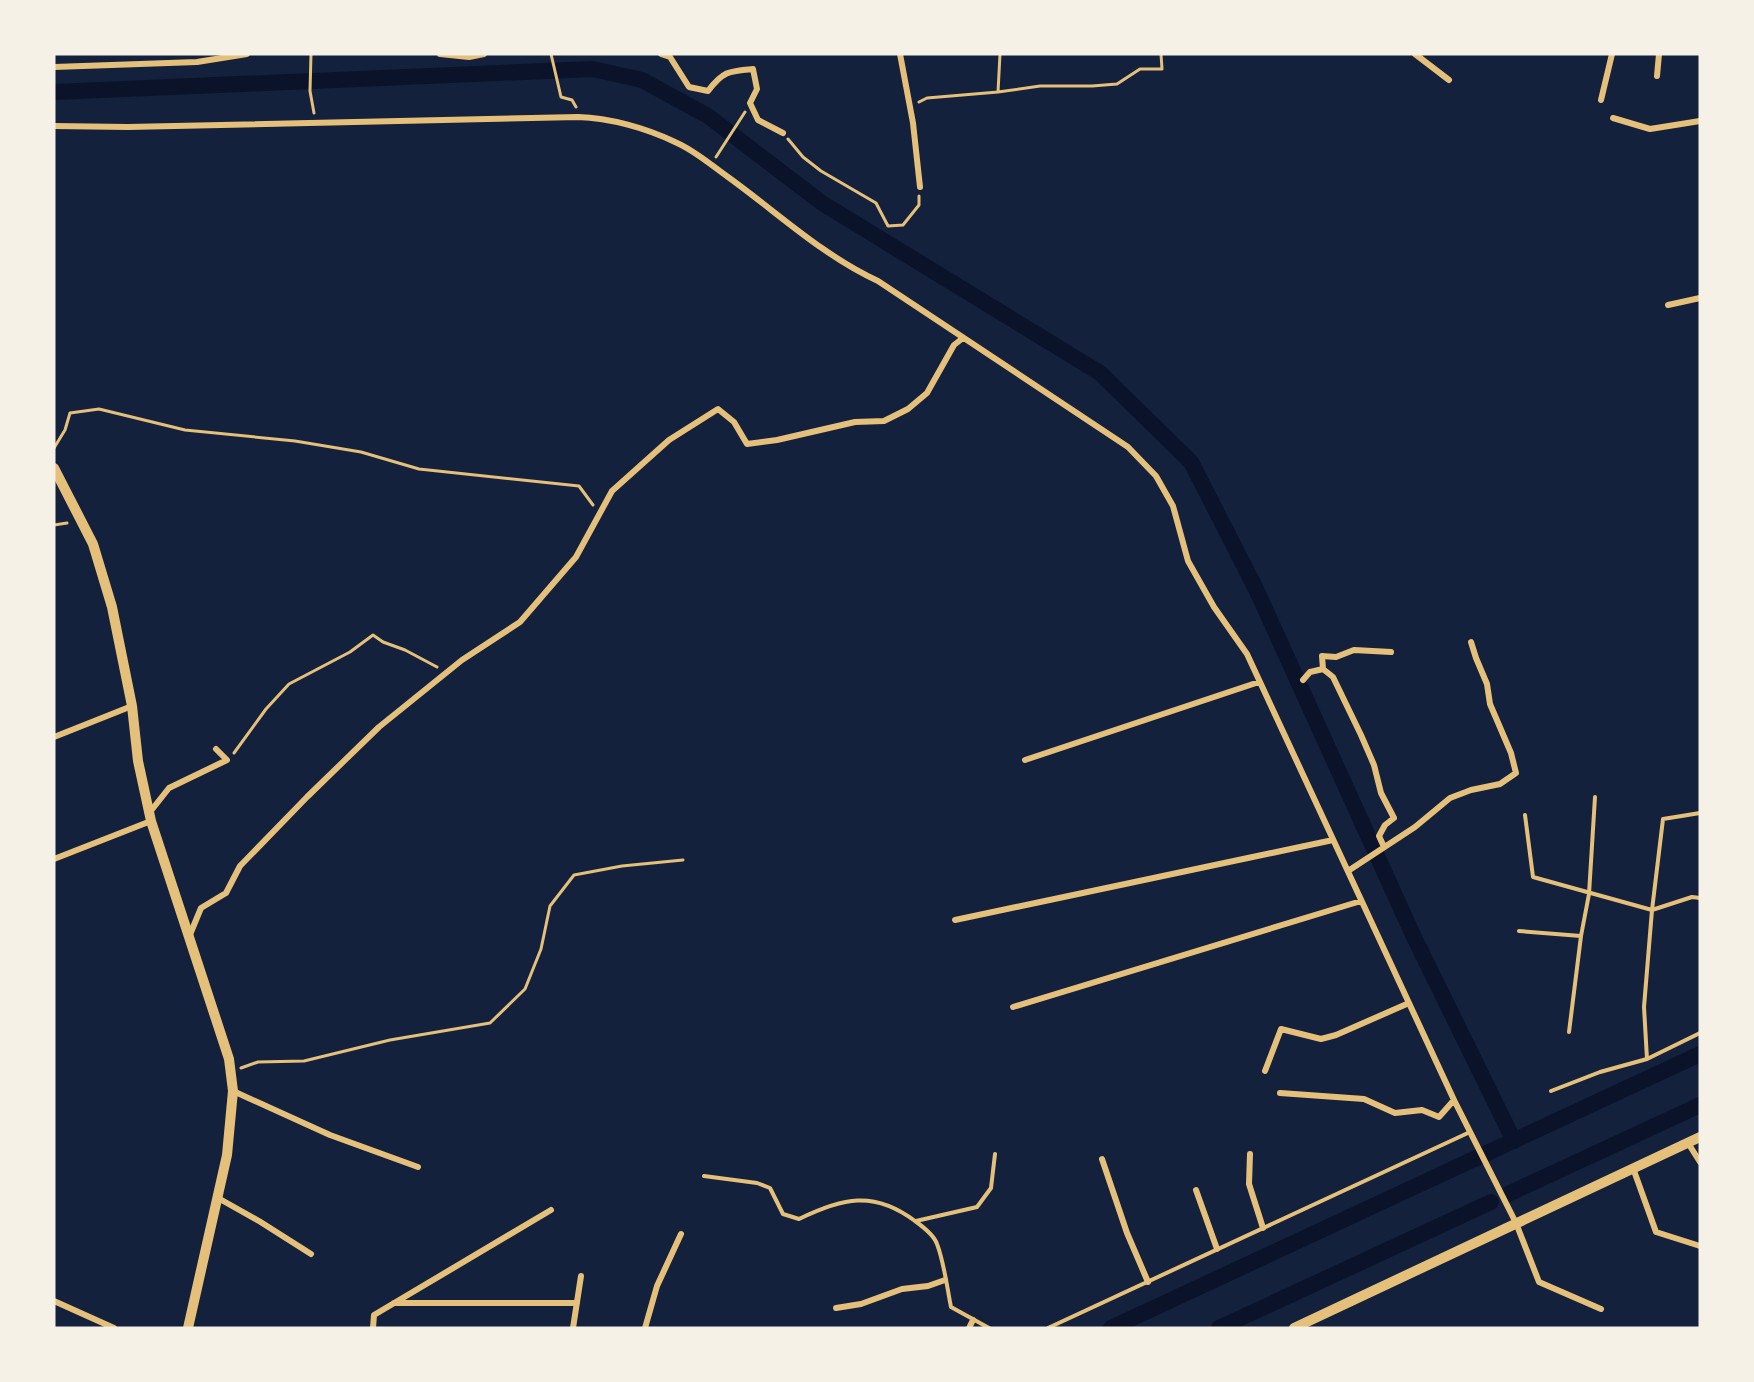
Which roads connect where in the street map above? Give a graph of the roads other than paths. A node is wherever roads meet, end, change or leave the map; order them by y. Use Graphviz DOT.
graph roads {
  1 [pos="247,54"];
  2 [pos="440,54"];
  3 [pos="484,54"];
  4 [pos="661,54"];
  5 [pos="900,54"];
  6 [pos="1415,54"];
  7 [pos="1612,54"];
  8 [pos="1659,54"];
  9 [pos="671,55"];
  10 [pos="54,67"];
  11 [pos="1657,76"];
  12 [pos="1449,80"];
  13 [pos="1601,100"];
  14 [pos="1613,118"];
  15 [pos="1700,121"];
  16 [pos="54,126"];
  17 [pos="783,134"];
  18 [pos="920,187"];
  19 [pos="1700,298"];
  20 [pos="1668,305"];
  21 [pos="963,338"];
  22 [pos="54,468"];
  23 [pos="1471,642"];
  24 [pos="1391,652"];
  25 [pos="1323,669"];
  26 [pos="1304,680"];
  27 [pos="1259,682"];
  28 [pos="132,706"];
  29 [pos="54,737"];
  30 [pos="216,749"];
  31 [pos="1025,760"];
  32 [pos="1595,797"];
  33 [pos="1700,813"];
  34 [pos="1525,815"];
  35 [pos="150,817"];
  36 [pos="1333,840"];
  37 [pos="1384,847"];
  38 [pos="54,859"];
  39 [pos="1347,871"];
  40 [pos="1589,894"];
  41 [pos="1700,898"];
  42 [pos="1361,901"];
  43 [pos="1652,910"];
  44 [pos="955,920"];
  45 [pos="1518,931"];
  46 [pos="1581,936"];
  47 [pos="189,937"];
  48 [pos="1409,1002"];
  49 [pos="1013,1007"];
  50 [pos="1569,1032"];
  51 [pos="1700,1033"];
  52 [pos="1647,1059"];
  53 [pos="1264,1071"];
  54 [pos="233,1091"];
  55 [pos="1551,1091"];
  56 [pos="1280,1093"];
  57 [pos="1454,1100"];
  58 [pos="1470,1132"];
  59 [pos="1700,1137"];
  60 [pos="1688,1143"];
  61 [pos="995,1154"];
  62 [pos="1250,1154"];
  63 [pos="1102,1159"];
  64 [pos="1700,1162"];
  65 [pos="418,1167"];
  66 [pos="1633,1168"];
  67 [pos="704,1176"];
  68 [pos="1196,1190"];
  69 [pos="218,1198"];
  70 [pos="551,1210"];
  71 [pos="916,1221"];
  72 [pos="1516,1223"];
  73 [pos="1263,1228"];
  74 [pos="681,1234"];
  75 [pos="1700,1246"];
  76 [pos="1217,1250"];
  77 [pos="311,1254"];
  78 [pos="581,1276"];
  79 [pos="945,1280"];
  80 [pos="1148,1282"];
  81 [pos="54,1301"];
  82 [pos="577,1303"];
  83 [pos="394,1304"];
  84 [pos="836,1308"];
  85 [pos="1601,1309"];
  86 [pos="972,1320"];
  87 [pos="114,1328"];
  88 [pos="188,1328"];
  89 [pos="373,1328"];
  90 [pos="573,1328"];
  91 [pos="645,1328"];
  92 [pos="969,1328"];
  93 [pos="988,1328"];
  94 [pos="1048,1328"];
  95 [pos="1294,1328"];
  1 -- 10 [label="street"];
  2 -- 3 [label="street"];
  4 -- 9 [label="street"];
  5 -- 18 [label="street"];
  6 -- 12 [label="street"];
  7 -- 13 [label="street"];
  8 -- 11 [label="street"];
  9 -- 17 [label="street"];
  14 -- 15 [label="street"];
  16 -- 21 [label="street"];
  19 -- 20 [label="street"];
  21 -- 27 [label="street"];
  21 -- 47 [label="street"];
  22 -- 28 [label="main road"];
  23 -- 37 [label="street"];
  24 -- 25 [label="street"];
  25 -- 26 [label="street"];
  25 -- 37 [label="street"];
  27 -- 31 [label="street"];
  27 -- 36 [label="street"];
  28 -- 29 [label="street"];
  28 -- 35 [label="main road"];
  30 -- 35 [label="street"];
  32 -- 40 [label="lane"];
  33 -- 43 [label="lane"];
  34 -- 40 [label="lane"];
  35 -- 38 [label="street"];
  35 -- 47 [label="main road"];
  36 -- 39 [label="street"];
  36 -- 44 [label="street"];
  37 -- 39 [label="street"];
  39 -- 42 [label="street"];
  40 -- 43 [label="lane"];
  40 -- 46 [label="lane"];
  41 -- 43 [label="lane"];
  42 -- 48 [label="street"];
  42 -- 49 [label="street"];
  43 -- 52 [label="lane"];
  45 -- 46 [label="lane"];
  46 -- 50 [label="lane"];
  47 -- 54 [label="main road"];
  48 -- 53 [label="street"];
  48 -- 57 [label="street"];
  51 -- 52 [label="lane"];
  52 -- 55 [label="lane"];
  54 -- 65 [label="street"];
  54 -- 69 [label="main road"];
  56 -- 57 [label="street"];
  57 -- 58 [label="street"];
  58 -- 72 [label="street"];
  58 -- 73 [label="lane"];
  59 -- 60 [label="main road"];
  60 -- 64 [label="street"];
  60 -- 66 [label="main road"];
  61 -- 71 [label="lane"];
  62 -- 73 [label="street"];
  63 -- 80 [label="street"];
  66 -- 72 [label="main road"];
  66 -- 75 [label="street"];
  67 -- 71 [label="lane"];
  68 -- 76 [label="street"];
  69 -- 77 [label="street"];
  69 -- 88 [label="main road"];
  70 -- 83 [label="street"];
  71 -- 79 [label="lane"];
  72 -- 85 [label="street"];
  72 -- 95 [label="main road"];
  73 -- 76 [label="lane"];
  74 -- 91 [label="street"];
  76 -- 80 [label="lane"];
  78 -- 82 [label="street"];
  79 -- 84 [label="street"];
  79 -- 86 [label="lane"];
  80 -- 94 [label="lane"];
  81 -- 87 [label="street"];
  82 -- 83 [label="street"];
  82 -- 90 [label="street"];
  83 -- 89 [label="street"];
  86 -- 92 [label="street"];
  86 -- 93 [label="lane"];
}
